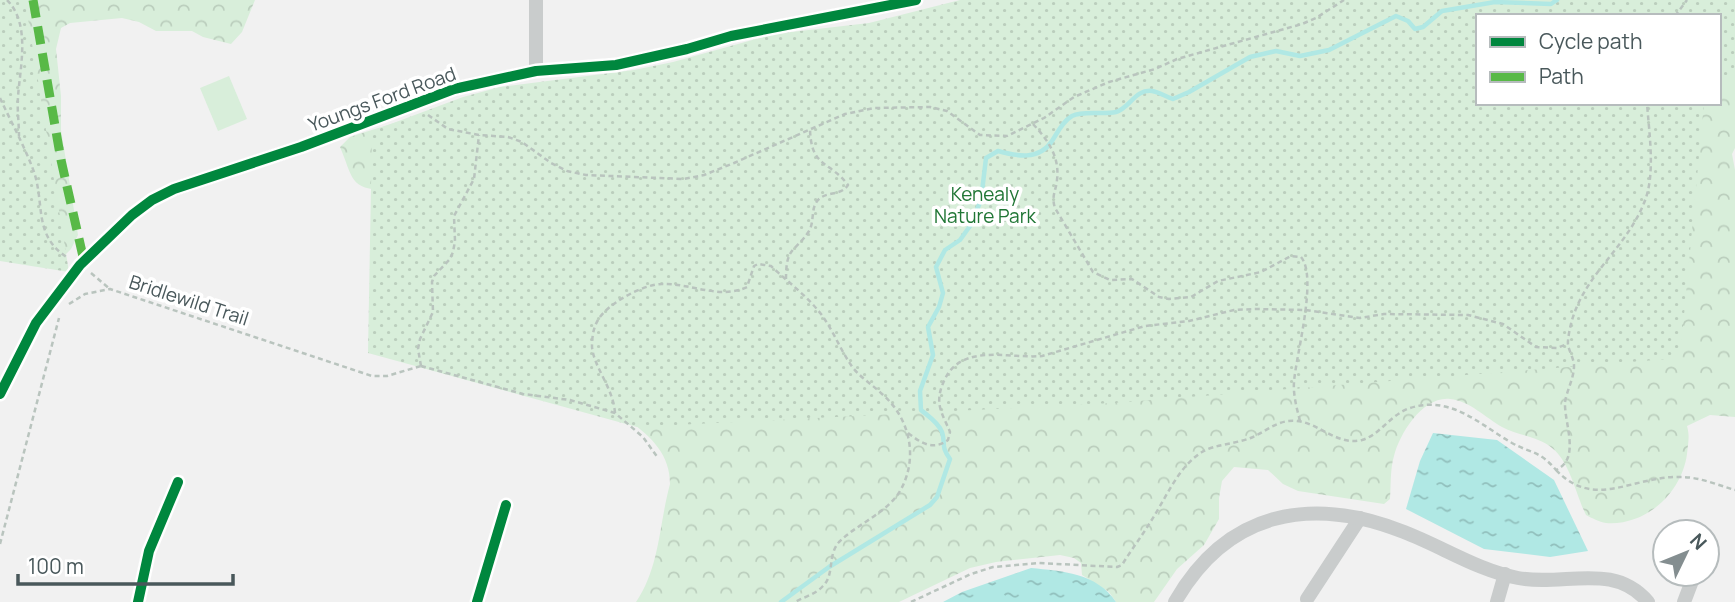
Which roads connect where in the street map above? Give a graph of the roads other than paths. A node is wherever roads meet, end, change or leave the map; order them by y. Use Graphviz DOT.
graph roads {
  1 [pos="536,0"];
  2 [pos="916,0"];
  3 [pos="536,71"];
  4 [pos="0,394"];
  5 [pos="178,482"];
  6 [pos="506,505"];
  7 [pos="1360,518"];
  8 [pos="1505,575"];
  9 [pos="1307,599"];
  10 [pos="138,602"];
  11 [pos="477,602"];
  12 [pos="1175,602"];
  13 [pos="1497,602"];
  14 [pos="1648,602"];
  1 -- 3 [label="street"];
  2 -- 3 [label="street, Youngs Ford Road"];
  3 -- 4 [label="street, Youngs Ford Road"];
  5 -- 10 [label="street"];
  6 -- 11 [label="street"];
  7 -- 8 [label="street"];
  7 -- 9 [label="street"];
  7 -- 12 [label="street"];
  8 -- 13 [label="street"];
  8 -- 14 [label="street"];
}
